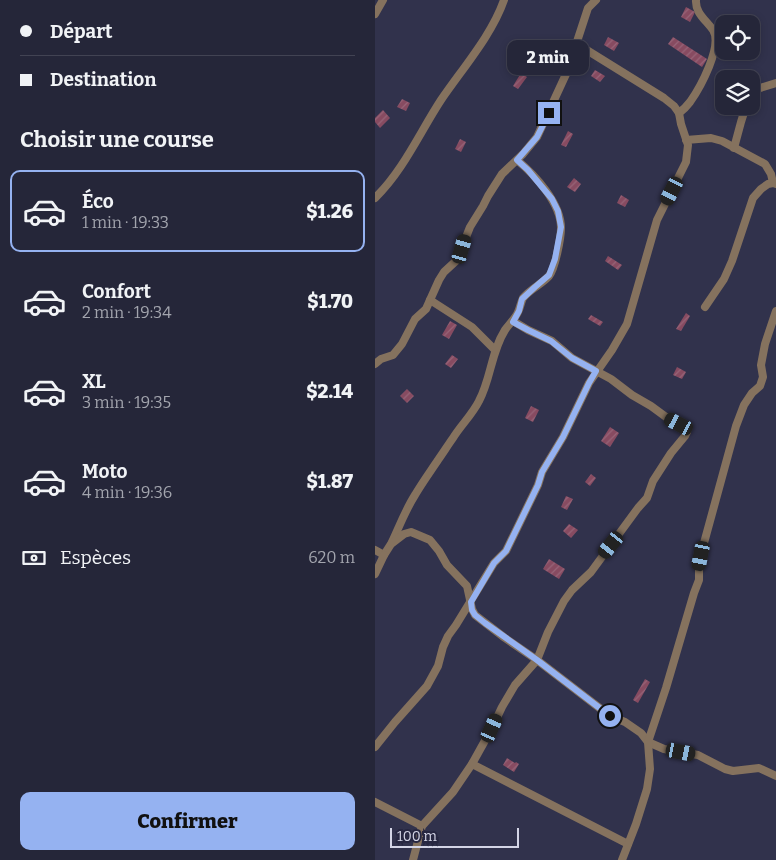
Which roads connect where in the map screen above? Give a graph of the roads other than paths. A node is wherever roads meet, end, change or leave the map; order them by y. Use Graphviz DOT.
graph roads {
  1 [pos="383,0"];
  2 [pos="504,0"];
  3 [pos="596,0"];
  4 [pos="696,0"];
  5 [pos="375,14"];
  6 [pos="577,44"];
  7 [pos="776,83"];
  8 [pos="760,88"];
  9 [pos="679,113"];
  10 [pos="743,115"];
  11 [pos="686,140"];
  12 [pos="734,148"];
  13 [pos="517,160"];
  14 [pos="774,183"];
  15 [pos="375,198"];
  16 [pos="430,300"];
  17 [pos="705,307"];
  18 [pos="776,311"];
  19 [pos="513,322"];
  20 [pos="495,350"];
  21 [pos="375,364"];
  22 [pos="596,371"];
  23 [pos="391,544"];
  24 [pos="375,550"];
  25 [pos="384,554"];
  26 [pos="375,574"];
  27 [pos="471,602"];
  28 [pos="537,660"];
  29 [pos="648,742"];
  30 [pos="375,747"];
  31 [pos="472,764"];
  32 [pos="776,776"];
  33 [pos="375,802"];
  34 [pos="422,826"];
  35 [pos="628,844"];
  36 [pos="413,860"];
  37 [pos="622,860"];
  1 -- 5 [label="street"];
  2 -- 15 [label="street"];
  3 -- 6 [label="street"];
  4 -- 9 [label="street"];
  6 -- 9 [label="street"];
  6 -- 13 [label="street"];
  7 -- 8 [label="street"];
  9 -- 11 [label="street"];
  10 -- 12 [label="street"];
  11 -- 12 [label="street"];
  11 -- 22 [label="street"];
  12 -- 14 [label="street"];
  13 -- 16 [label="street"];
  13 -- 19 [label="street"];
  14 -- 17 [label="street"];
  16 -- 20 [label="street"];
  16 -- 21 [label="street"];
  18 -- 29 [label="street"];
  19 -- 20 [label="street"];
  19 -- 22 [label="street"];
  20 -- 23 [label="street"];
  22 -- 27 [label="street"];
  22 -- 28 [label="street"];
  23 -- 25 [label="street"];
  23 -- 27 [label="street"];
  24 -- 25 [label="street"];
  25 -- 26 [label="street"];
  27 -- 28 [label="street"];
  27 -- 30 [label="street"];
  28 -- 29 [label="street"];
  28 -- 31 [label="street"];
  29 -- 32 [label="street"];
  29 -- 35 [label="street"];
  31 -- 34 [label="street"];
  31 -- 35 [label="street"];
  33 -- 34 [label="street"];
  34 -- 36 [label="street"];
  35 -- 37 [label="street"];
}
